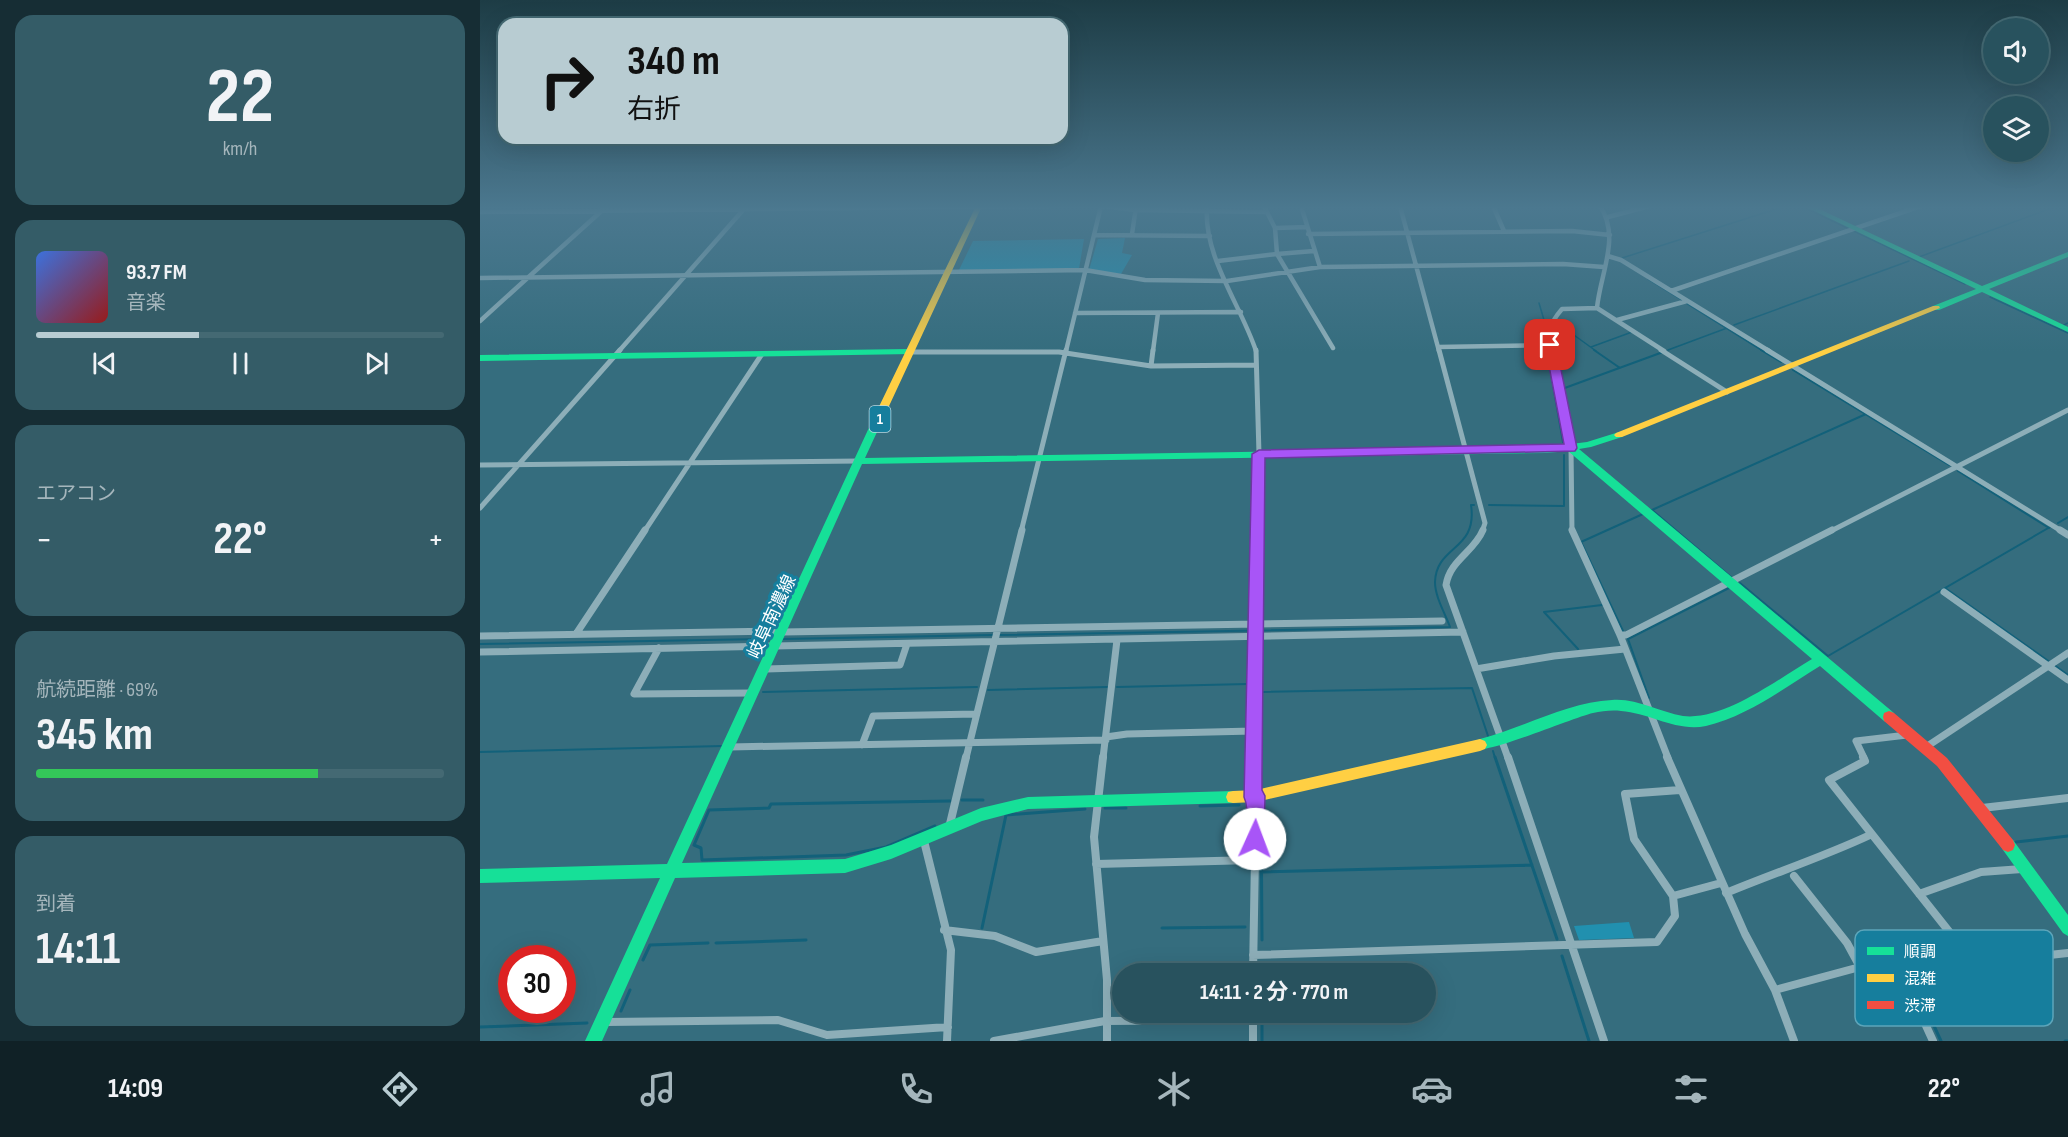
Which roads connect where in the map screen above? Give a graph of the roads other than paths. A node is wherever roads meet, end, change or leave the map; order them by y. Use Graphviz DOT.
graph roads {
  1 [pos="1277,254"];
  2 [pos="553,255"];
  3 [pos="703,255"];
  4 [pos="957,255"];
  5 [pos="1089,255"];
  6 [pos="1216,255"];
  7 [pos="1272,255"];
  8 [pos="1315,255"];
  9 [pos="1413,255"];
  10 [pos="1779,255"];
  11 [pos="1906,255"];
  12 [pos="2067,255"];
  13 [pos="1608,256"];
  14 [pos="1218,261"];
  15 [pos="1416,266"];
  16 [pos="1320,267"];
  17 [pos="1604,267"];
  18 [pos="1085,270"];
  19 [pos="949,272"];
  20 [pos="1286,273"];
  21 [pos="685,275"];
  22 [pos="529,277"];
  23 [pos="480,278"];
  24 [pos="1227,281"];
  25 [pos="1981,289"];
  26 [pos="1671,291"];
  27 [pos="1687,301"];
  28 [pos="1597,308"];
  29 [pos="1241,312"];
  30 [pos="1075,313"];
  31 [pos="1158,313"];
  32 [pos="1617,320"];
  33 [pos="480,321"];
  34 [pos="2068,330"];
  35 [pos="1550,345"];
  36 [pos="1438,347"];
  37 [pos="1333,348"];
  38 [pos="909,352"];
  39 [pos="1066,352"];
  40 [pos="762,354"];
  41 [pos="614,356"];
  42 [pos="480,358"];
  43 [pos="1256,365"];
  44 [pos="1151,366"];
  45 [pos="1792,366"];
  46 [pos="1727,392"];
  47 [pos="2068,410"];
  48 [pos="1571,448"];
  49 [pos="1467,451"];
  50 [pos="1259,454"];
  51 [pos="1039,458"];
  52 [pos="861,461"];
  53 [pos="519,464"];
  54 [pos="690,464"];
  55 [pos="480,465"];
  56 [pos="1957,467"];
  57 [pos="480,508"];
  58 [pos="2068,535"];
  59 [pos="1730,582"];
  60 [pos="1944,592"];
  61 [pos="1442,621"];
  62 [pos="1422,627"];
  63 [pos="1255,630"];
  64 [pos="1463,632"];
  65 [pos="576,634"];
  66 [pos="996,635"];
  67 [pos="1620,635"];
  68 [pos="480,636"];
  69 [pos="781,636"];
  70 [pos="1117,640"];
  71 [pos="907,644"];
  72 [pos="659,648"];
  73 [pos="1625,649"];
  74 [pos="480,652"];
  75 [pos="2068,652"];
  76 [pos="1821,659"];
  77 [pos="2050,664"];
  78 [pos="766,669"];
  79 [pos="1476,669"];
  80 [pos="2068,680"];
  81 [pos="755,693"];
  82 [pos="1650,712"];
  83 [pos="976,714"];
  84 [pos="1254,731"];
  85 [pos="1910,734"];
  86 [pos="1106,738"];
  87 [pos="1502,740"];
  88 [pos="969,743"];
  89 [pos="862,745"];
  90 [pos="730,747"];
  91 [pos="1926,747"];
  92 [pos="1680,790"];
  93 [pos="1255,796"];
  94 [pos="2068,798"];
  95 [pos="1099,801"];
  96 [pos="1981,808"];
  97 [pos="949,829"];
  98 [pos="1870,834"];
  99 [pos="924,841"];
  100 [pos="1254,860"];
  101 [pos="1096,864"];
  102 [pos="2026,868"];
  103 [pos="672,872"];
  104 [pos="480,876"];
  105 [pos="1794,876"];
  106 [pos="1722,883"];
  107 [pos="1726,893"];
  108 [pos="1919,894"];
  109 [pos="1673,896"];
  110 [pos="2068,928"];
  111 [pos="944,930"];
  112 [pos="1948,930"];
  113 [pos="1103,941"];
  114 [pos="1572,945"];
  115 [pos="2068,953"];
  116 [pos="1253,955"];
  117 [pos="2053,955"];
  118 [pos="1855,959"];
  119 [pos="1253,963"];
  120 [pos="1855,966"];
  121 [pos="1775,990"];
  122 [pos="602,1022"];
  123 [pos="1105,1022"];
  124 [pos="1112,1022"];
  125 [pos="1253,1023"];
  126 [pos="1926,1026"];
  127 [pos="948,1027"];
  128 [pos="593,1041"];
  129 [pos="947,1041"];
  130 [pos="994,1041"];
  131 [pos="1107,1041"];
  132 [pos="1253,1041"];
  133 [pos="1604,1041"];
  134 [pos="1794,1041"];
  135 [pos="1933,1041"];
  1 -- 20 [label="street"];
  2 -- 22 [label="street"];
  3 -- 21 [label="street"];
  4 -- 19 [label="street, 岐阜南濃線 / 1"];
  5 -- 18 [label="street"];
  6 -- 14 [label="street"];
  7 -- 14 [label="street"];
  8 -- 16 [label="street"];
  9 -- 15 [label="street"];
  10 -- 26 [label="street"];
  11 -- 25 [label="street"];
  12 -- 25 [label="street"];
  13 -- 17 [label="street"];
  13 -- 26 [label="street"];
  14 -- 24 [label="street"];
  15 -- 16 [label="street"];
  15 -- 17 [label="street"];
  15 -- 36 [label="street"];
  16 -- 20 [label="street"];
  17 -- 28 [label="street"];
  18 -- 19 [label="street"];
  18 -- 24 [label="street"];
  18 -- 30 [label="street"];
  19 -- 21 [label="street"];
  19 -- 38 [label="street, 岐阜南濃線 / 1"];
  20 -- 24 [label="street"];
  20 -- 37 [label="street"];
  21 -- 22 [label="street"];
  21 -- 41 [label="street"];
  22 -- 23 [label="street"];
  22 -- 33 [label="street"];
  24 -- 29 [label="street"];
  25 -- 34 [label="street"];
  25 -- 45 [label="street"];
  26 -- 27 [label="street"];
  27 -- 32 [label="street"];
  27 -- 45 [label="street"];
  28 -- 32 [label="street"];
  28 -- 35 [label="street"];
  29 -- 31 [label="street"];
  29 -- 43 [label="street"];
  30 -- 31 [label="street"];
  30 -- 39 [label="street"];
  31 -- 44 [label="street"];
  32 -- 46 [label="street"];
  35 -- 36 [label="street"];
  35 -- 48 [label="street"];
  36 -- 49 [label="street"];
  38 -- 39 [label="street"];
  38 -- 40 [label="street"];
  38 -- 52 [label="street, 岐阜南濃線 / 1"];
  39 -- 44 [label="street"];
  39 -- 51 [label="street"];
  40 -- 41 [label="street"];
  40 -- 54 [label="street"];
  41 -- 42 [label="street"];
  41 -- 53 [label="street"];
  43 -- 44 [label="street"];
  43 -- 50 [label="street"];
  45 -- 46 [label="street"];
  45 -- 56 [label="street"];
  46 -- 48 [label="street"];
  47 -- 56 [label="street"];
  48 -- 49 [label="street"];
  48 -- 59 [label="street"];
  48 -- 67 [label="street"];
  49 -- 50 [label="street"];
  49 -- 64 [label="street"];
  50 -- 51 [label="street"];
  50 -- 63 [label="street"];
  51 -- 52 [label="street"];
  51 -- 66 [label="street"];
  52 -- 54 [label="street"];
  52 -- 69 [label="street, 岐阜南濃線 / 1"];
  53 -- 54 [label="street"];
  53 -- 55 [label="street"];
  53 -- 57 [label="street"];
  54 -- 65 [label="street"];
  56 -- 58 [label="street"];
  56 -- 59 [label="street"];
  59 -- 67 [label="street"];
  59 -- 76 [label="street"];
  60 -- 77 [label="street"];
  61 -- 62 [label="street"];
  62 -- 63 [label="street"];
  62 -- 63 [label="street"];
  62 -- 64 [label="street"];
  63 -- 66 [label="street"];
  63 -- 70 [label="street"];
  63 -- 84 [label="street"];
  64 -- 79 [label="street"];
  65 -- 68 [label="street"];
  65 -- 69 [label="street"];
  66 -- 69 [label="street"];
  66 -- 70 [label="street"];
  66 -- 71 [label="street"];
  66 -- 83 [label="street"];
  67 -- 73 [label="street"];
  69 -- 71 [label="street"];
  69 -- 72 [label="street"];
  69 -- 78 [label="street, 岐阜南濃線 / 1"];
  70 -- 86 [label="street"];
  71 -- 78 [label="street"];
  72 -- 74 [label="street"];
  72 -- 81 [label="street"];
  73 -- 79 [label="street"];
  73 -- 82 [label="street"];
  75 -- 77 [label="street"];
  76 -- 82 [label="street"];
  76 -- 85 [label="street"];
  77 -- 80 [label="street"];
  77 -- 91 [label="street"];
  78 -- 81 [label="street, 岐阜南濃線 / 1"];
  79 -- 87 [label="street"];
  81 -- 90 [label="street, 岐阜南濃線 / 1"];
  82 -- 87 [label="street"];
  82 -- 92 [label="street"];
  83 -- 88 [label="street"];
  83 -- 89 [label="street"];
  84 -- 86 [label="street"];
  84 -- 93 [label="street"];
  85 -- 91 [label="street"];
  85 -- 98 [label="street"];
  86 -- 88 [label="street"];
  86 -- 95 [label="street"];
  87 -- 93 [label="street"];
  87 -- 114 [label="street"];
  88 -- 89 [label="street"];
  88 -- 97 [label="street"];
  89 -- 90 [label="street"];
  90 -- 103 [label="street, 岐阜南濃線 / 1"];
  91 -- 96 [label="street"];
  92 -- 106 [label="street"];
  92 -- 109 [label="street"];
  93 -- 95 [label="street"];
  93 -- 100 [label="street"];
  94 -- 96 [label="street"];
  95 -- 97 [label="street"];
  95 -- 101 [label="street"];
  96 -- 102 [label="street"];
  97 -- 99 [label="street"];
  98 -- 107 [label="street"];
  98 -- 108 [label="street"];
  99 -- 103 [label="street"];
  99 -- 111 [label="street"];
  100 -- 101 [label="street"];
  100 -- 116 [label="street"];
  101 -- 113 [label="street"];
  102 -- 108 [label="street"];
  102 -- 110 [label="street"];
  103 -- 104 [label="street"];
  103 -- 122 [label="street, 岐阜南濃線 / 1"];
  105 -- 118 [label="street"];
  106 -- 107 [label="street"];
  106 -- 109 [label="street"];
  107 -- 121 [label="street"];
  108 -- 112 [label="street"];
  109 -- 114 [label="street"];
  111 -- 113 [label="street"];
  111 -- 127 [label="street"];
  113 -- 123 [label="street"];
  114 -- 116 [label="street"];
  114 -- 133 [label="street"];
  115 -- 117 [label="street"];
  116 -- 119 [label="street"];
  120 -- 121 [label="street"];
  121 -- 134 [label="street"];
  122 -- 127 [label="street"];
  122 -- 128 [label="street, 岐阜南濃線 / 1"];
  123 -- 124 [label="street"];
  123 -- 130 [label="street"];
  123 -- 131 [label="street"];
  125 -- 132 [label="street"];
  126 -- 135 [label="street"];
  127 -- 129 [label="street"];
}
